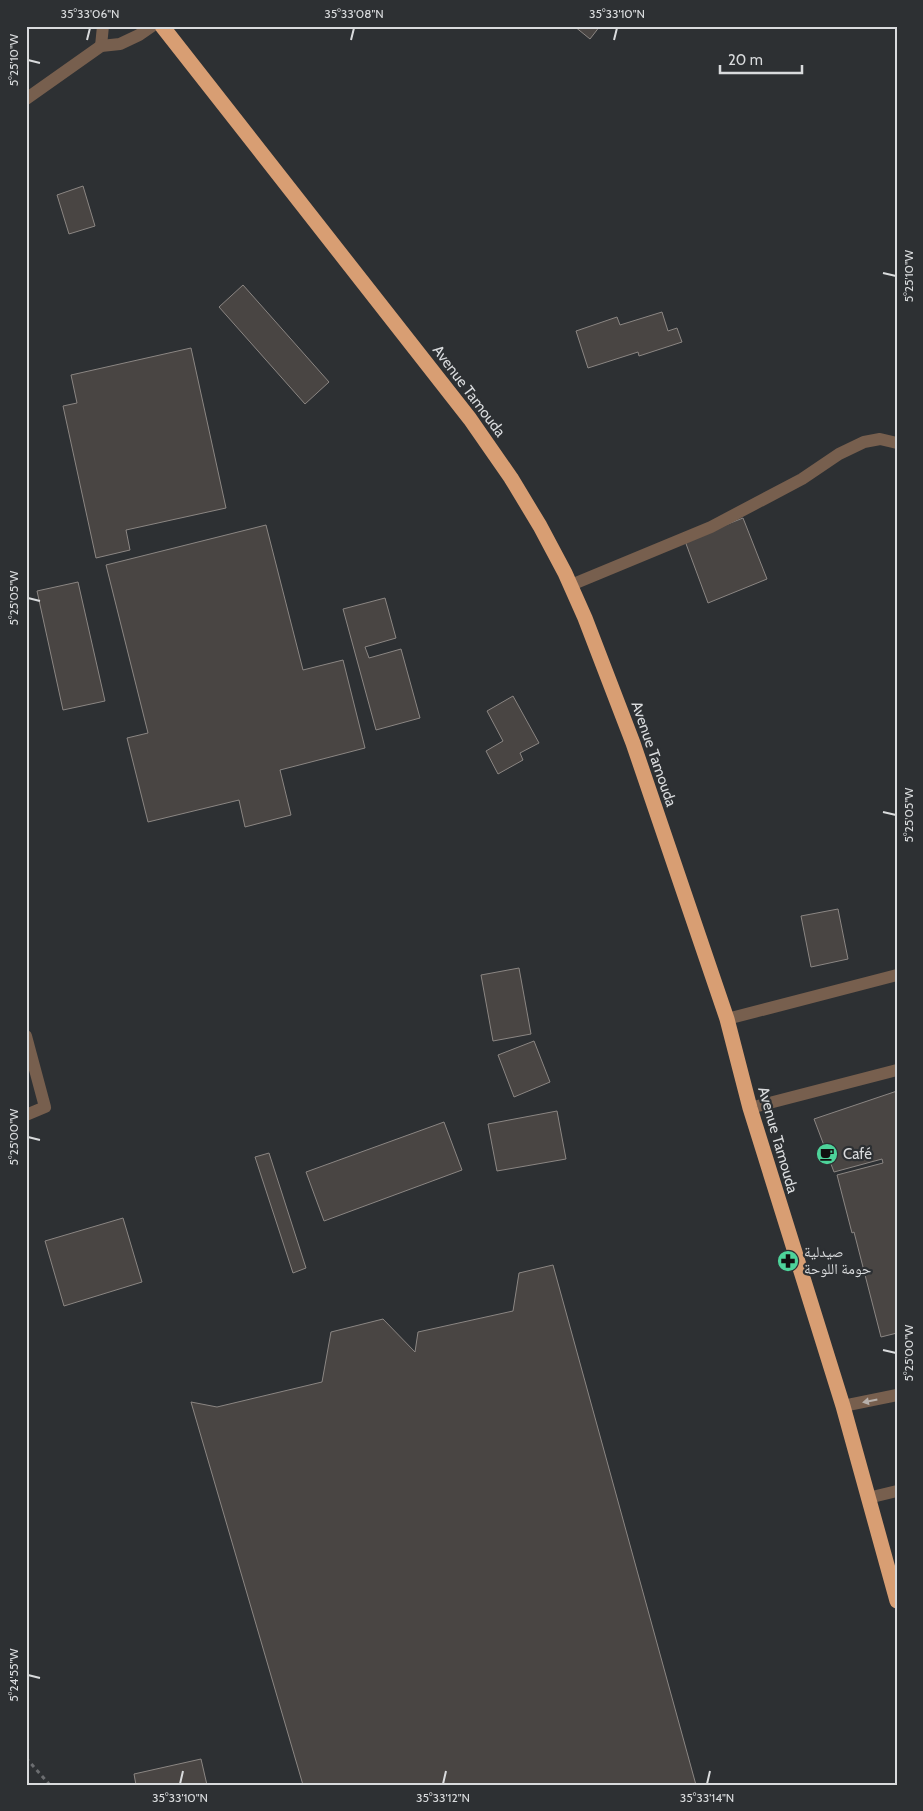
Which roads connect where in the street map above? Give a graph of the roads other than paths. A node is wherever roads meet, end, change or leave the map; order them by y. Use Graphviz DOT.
graph roads {
  1 [pos="103,26"];
  2 [pos="152,26"];
  3 [pos="162,26"];
  4 [pos="101,46"];
  5 [pos="26,99"];
  6 [pos="897,442"];
  7 [pos="571,586"];
  8 [pos="897,975"];
  9 [pos="728,1019"];
  10 [pos="26,1036"];
  11 [pos="897,1070"];
  12 [pos="750,1108"];
  13 [pos="26,1115"];
  14 [pos="894,1398"];
  15 [pos="843,1406"];
  16 [pos="897,1491"];
  17 [pos="868,1498"];
  18 [pos="897,1601"];
  1 -- 4 [label="street"];
  2 -- 4 [label="street"];
  3 -- 7 [label="highway, Avenue Tamouda"];
  4 -- 5 [label="street"];
  6 -- 7 [label="street"];
  7 -- 9 [label="highway, Avenue Tamouda"];
  8 -- 9 [label="street"];
  9 -- 12 [label="highway, Avenue Tamouda"];
  10 -- 13 [label="street"];
  11 -- 12 [label="street"];
  12 -- 15 [label="highway, Avenue Tamouda"];
  14 -- 15 [label="street, one-way"];
  15 -- 17 [label="highway, Avenue Tamouda"];
  16 -- 17 [label="street"];
  17 -- 18 [label="highway, Avenue Tamouda"];
}
